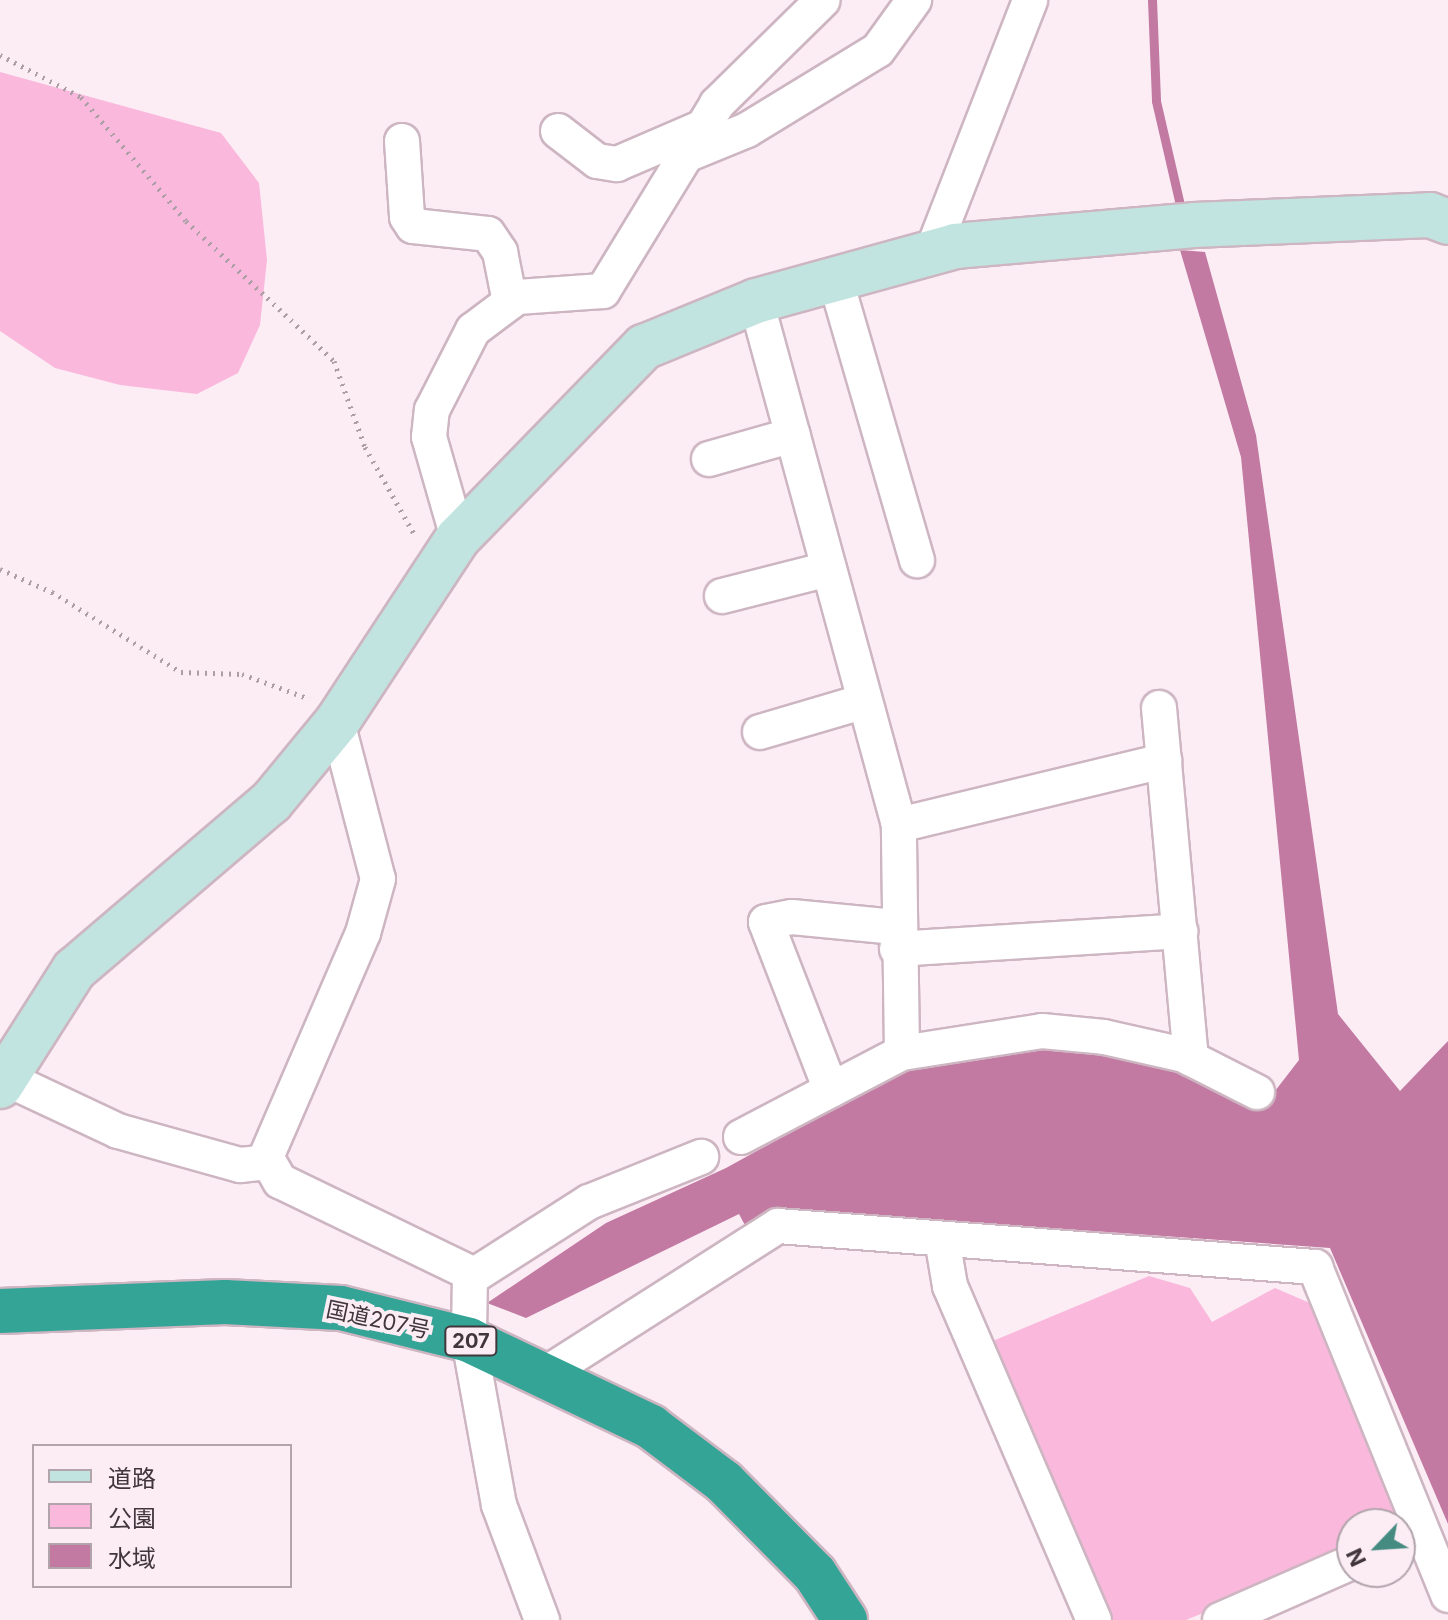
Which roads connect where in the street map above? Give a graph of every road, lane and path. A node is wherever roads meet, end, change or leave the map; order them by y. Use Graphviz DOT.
graph roads {
  1 [pos="823,0"];
  2 [pos="914,0"];
  3 [pos="1030,0"];
  4 [pos="0,55"];
  5 [pos="558,131"];
  6 [pos="402,141"];
  7 [pos="695,141"];
  8 [pos="1448,222"];
  9 [pos="932,252"];
  10 [pos="835,278"];
  11 [pos="756,301"];
  12 [pos="510,302"];
  13 [pos="793,435"];
  14 [pos="709,459"];
  15 [pos="448,555"];
  16 [pos="917,560"];
  17 [pos="0,569"];
  18 [pos="829,569"];
  19 [pos="722,596"];
  20 [pos="865,701"];
  21 [pos="1159,708"];
  22 [pos="341,717"];
  23 [pos="760,732"];
  24 [pos="1164,761"];
  25 [pos="899,825"];
  26 [pos="1180,931"];
  27 [pos="897,938"];
  28 [pos="902,1053"];
  29 [pos="1191,1059"];
  30 [pos="2,1082"];
  31 [pos="831,1090"];
  32 [pos="1257,1092"];
  33 [pos="741,1137"];
  34 [pos="701,1157"];
  35 [pos="268,1162"];
  36 [pos="942,1239"];
  37 [pos="470,1278"];
  38 [pos="0,1311"];
  39 [pos="469,1340"];
  40 [pos="547,1373"];
  41 [pos="1401,1508"];
  42 [pos="1416,1544"];
  43 [pos="1336,1569"];
  44 [pos="1448,1595"];
  45 [pos="542,1620"];
  46 [pos="845,1620"];
  47 [pos="1094,1620"];
  48 [pos="1220,1620"];
  1 -- 7 [label="street"];
  2 -- 7 [label="street"];
  3 -- 9 [label="street"];
  4 -- 15 [label="path"];
  5 -- 7 [label="street"];
  6 -- 12 [label="street"];
  7 -- 12 [label="street"];
  8 -- 9 [label="street"];
  9 -- 10 [label="street"];
  10 -- 11 [label="street"];
  10 -- 16 [label="street"];
  11 -- 13 [label="street"];
  11 -- 15 [label="street"];
  12 -- 15 [label="street"];
  13 -- 14 [label="street"];
  13 -- 18 [label="street"];
  15 -- 22 [label="street"];
  17 -- 22 [label="path"];
  18 -- 19 [label="street"];
  18 -- 20 [label="street"];
  20 -- 23 [label="street"];
  20 -- 25 [label="street"];
  21 -- 24 [label="street"];
  22 -- 30 [label="street"];
  22 -- 35 [label="street"];
  24 -- 25 [label="street"];
  24 -- 26 [label="street"];
  25 -- 27 [label="street"];
  26 -- 27 [label="street"];
  26 -- 29 [label="street"];
  27 -- 28 [label="street"];
  27 -- 31 [label="street"];
  28 -- 29 [label="street"];
  28 -- 31 [label="street"];
  29 -- 32 [label="street"];
  30 -- 35 [label="street"];
  31 -- 33 [label="street"];
  34 -- 37 [label="street"];
  35 -- 37 [label="street"];
  36 -- 40 [label="street"];
  36 -- 41 [label="street"];
  36 -- 47 [label="street"];
  37 -- 39 [label="street"];
  38 -- 39 [label="highway, 国道207号 / 207"];
  39 -- 40 [label="highway, 国道207号 / 207"];
  39 -- 45 [label="street"];
  40 -- 46 [label="highway, 国道207号 / 207"];
  42 -- 44 [label="street"];
  43 -- 48 [label="street"];
}
